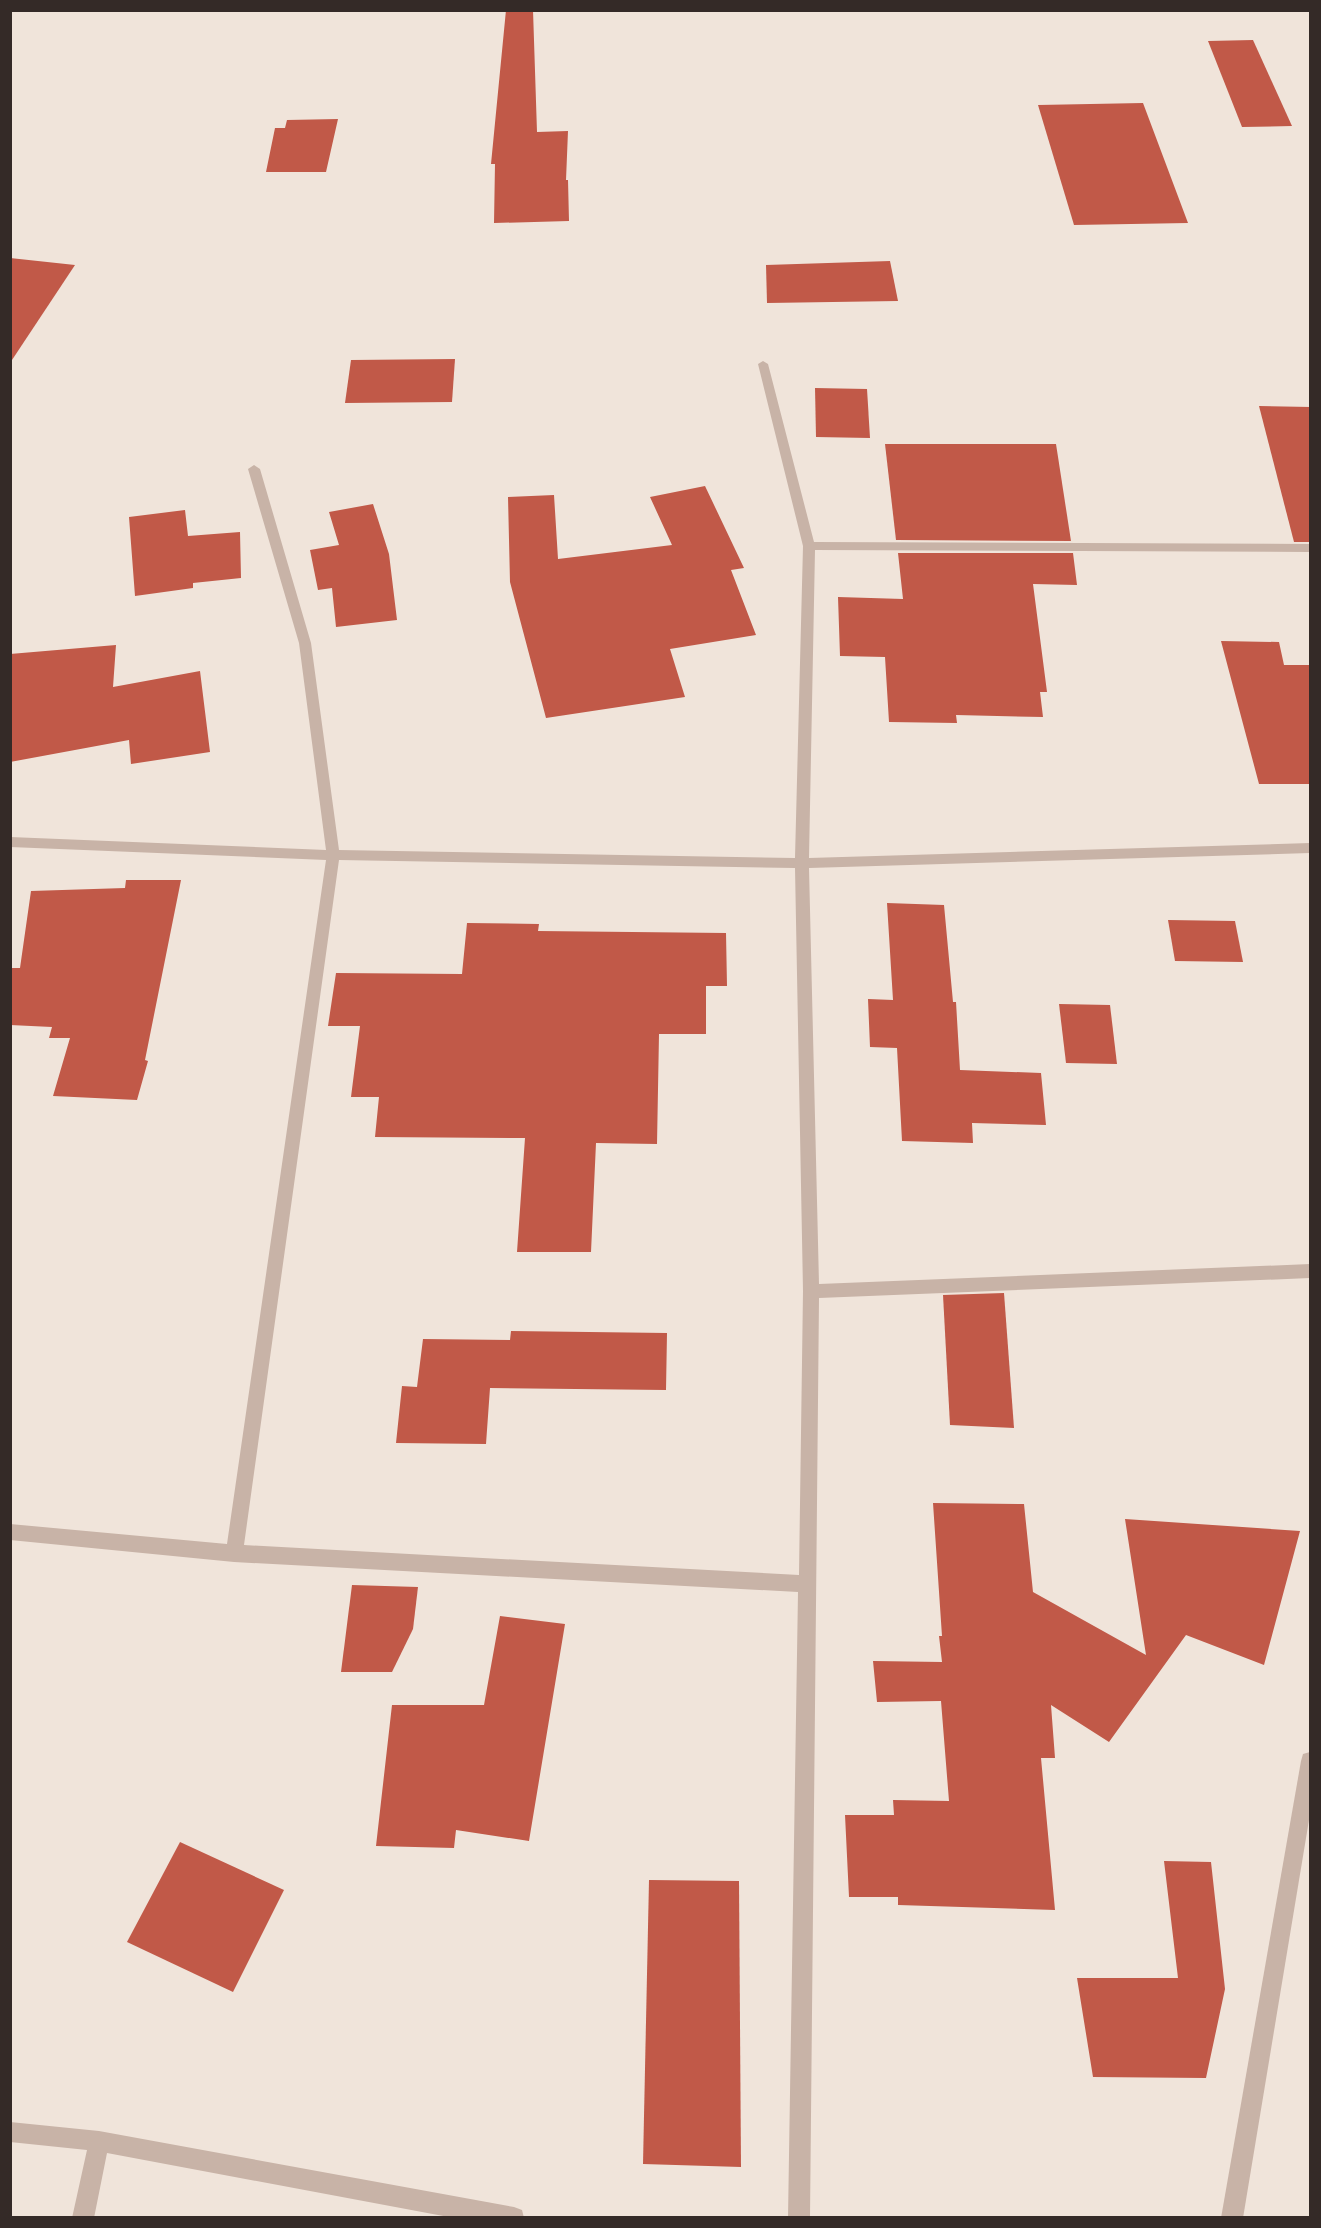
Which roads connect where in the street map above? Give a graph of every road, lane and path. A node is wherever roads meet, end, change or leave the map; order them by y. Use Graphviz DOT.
graph roads {
  1 [pos="763,364"];
  2 [pos="254,469"];
  3 [pos="809,546"];
  4 [pos="1311,548"];
  5 [pos="10,842"];
  6 [pos="1311,848"];
  7 [pos="333,855"];
  8 [pos="802,863"];
  9 [pos="1311,1271"];
  10 [pos="811,1291"];
  11 [pos="10,1532"];
  12 [pos="234,1553"];
  13 [pos="806,1584"];
  14 [pos="1311,1761"];
  15 [pos="10,2132"];
  16 [pos="99,2141"];
  17 [pos="83,2217"];
  18 [pos="514,2217"];
  19 [pos="799,2217"];
  20 [pos="1232,2217"];
  1 -- 3 [label="street"];
  2 -- 7 [label="street"];
  3 -- 4 [label="street"];
  3 -- 8 [label="street"];
  5 -- 7 [label="street"];
  6 -- 8 [label="street"];
  7 -- 8 [label="street"];
  7 -- 12 [label="street"];
  8 -- 10 [label="street"];
  9 -- 10 [label="street"];
  10 -- 13 [label="street"];
  11 -- 12 [label="street"];
  12 -- 13 [label="street"];
  13 -- 19 [label="street"];
  14 -- 20 [label="street"];
  15 -- 16 [label="street"];
  16 -- 17 [label="street"];
  16 -- 18 [label="street"];
}
